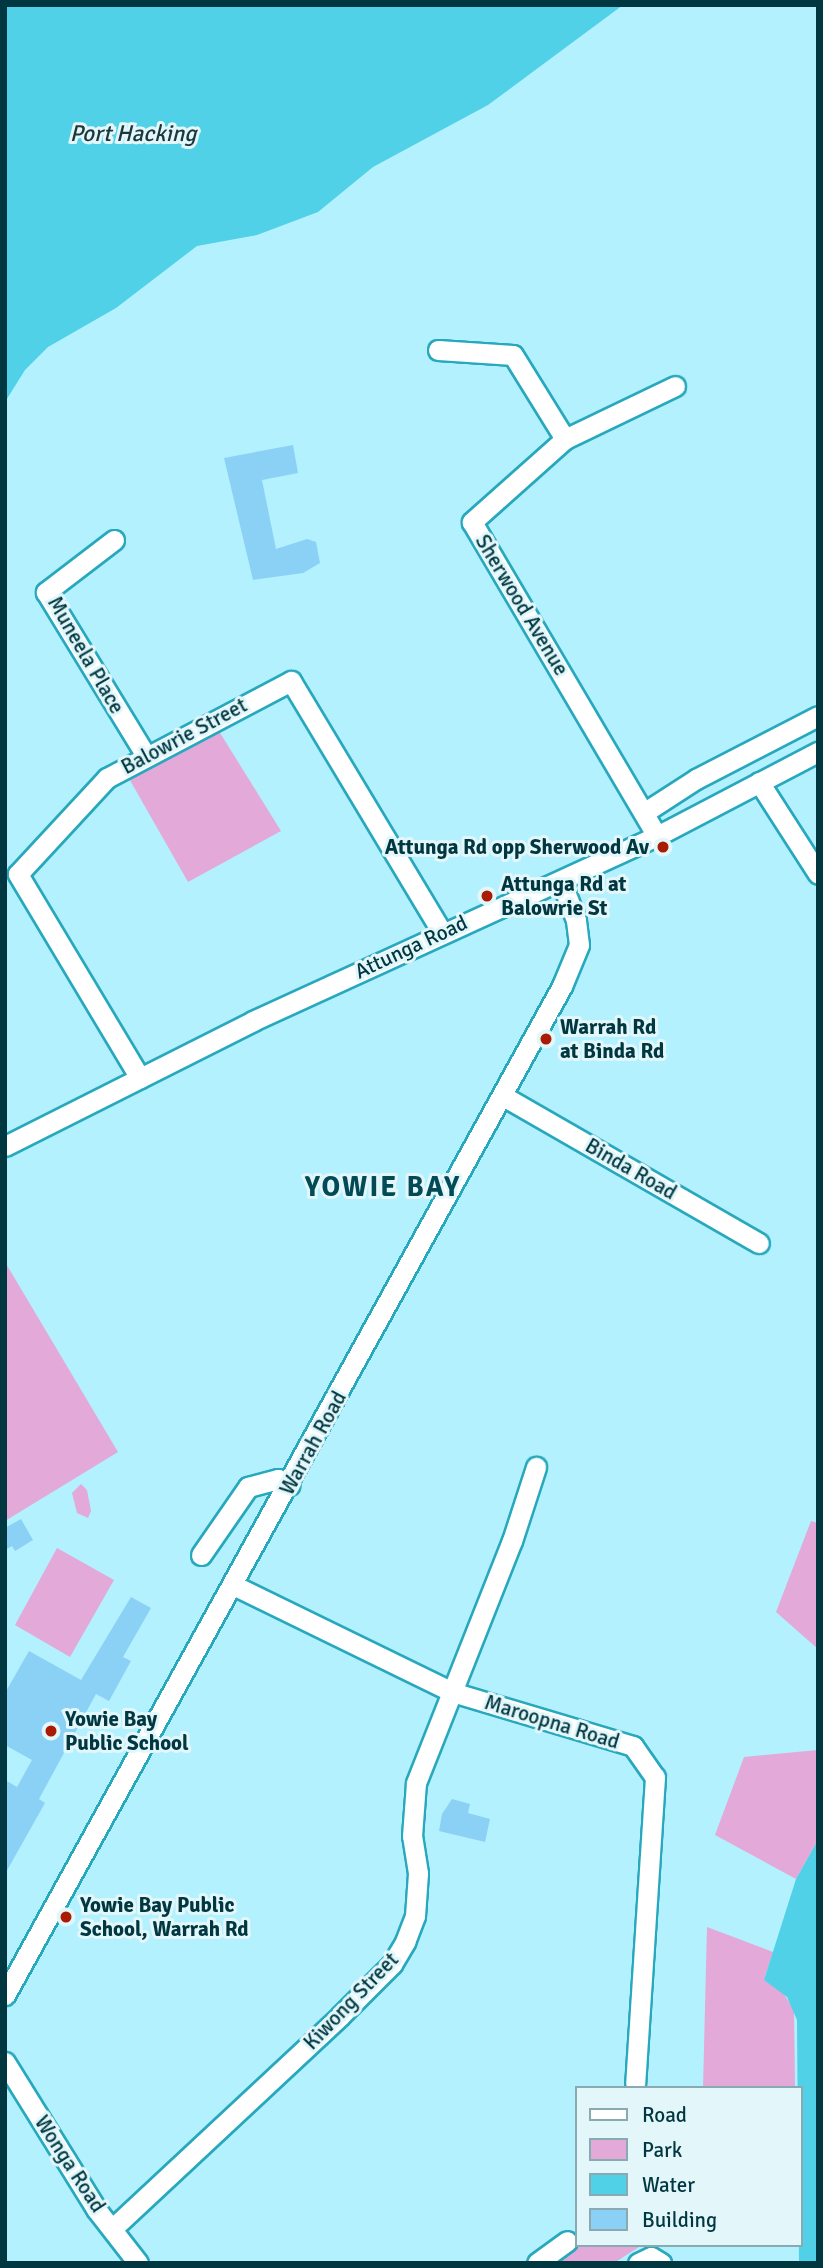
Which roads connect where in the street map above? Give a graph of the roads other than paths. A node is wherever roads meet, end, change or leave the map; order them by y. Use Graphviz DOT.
graph roads {
  1 [pos="439,350"];
  2 [pos="675,387"];
  3 [pos="565,439"];
  4 [pos="114,540"];
  5 [pos="818,716"];
  6 [pos="818,752"];
  7 [pos="145,754"];
  8 [pos="759,782"];
  9 [pos="645,812"];
  10 [pos="657,836"];
  11 [pos="818,874"];
  12 [pos="561,881"];
  13 [pos="442,932"];
  14 [pos="140,1078"];
  15 [pos="503,1096"];
  16 [pos="5,1146"];
  17 [pos="759,1243"];
  18 [pos="536,1467"];
  19 [pos="290,1485"];
  20 [pos="201,1555"];
  21 [pos="235,1586"];
  22 [pos="452,1692"];
  23 [pos="5,1995"];
  24 [pos="5,2063"];
  25 [pos="635,2083"];
  26 [pos="113,2228"];
  27 [pos="567,2241"];
  28 [pos="138,2263"];
  29 [pos="537,2263"];
  30 [pos="638,2263"];
  31 [pos="661,2263"];
  1 -- 3 [label="street"];
  2 -- 3 [label="street"];
  3 -- 9 [label="street, Sherwood Avenue"];
  4 -- 7 [label="street, Muneela Place"];
  5 -- 9 [label="street"];
  6 -- 8 [label="street, Attunga Road"];
  7 -- 13 [label="street, Balowrie Street"];
  7 -- 14 [label="street, Balowrie Street"];
  8 -- 10 [label="street, Attunga Road"];
  8 -- 11 [label="street"];
  9 -- 10 [label="street, Sherwood Avenue"];
  10 -- 12 [label="street, Attunga Road"];
  12 -- 13 [label="street, Attunga Road"];
  12 -- 15 [label="street, Warrah Road"];
  13 -- 14 [label="street, Attunga Road"];
  14 -- 16 [label="street, Attunga Road"];
  15 -- 17 [label="street, Binda Road"];
  15 -- 19 [label="street, Warrah Road"];
  18 -- 22 [label="street, Kiwong Street"];
  19 -- 20 [label="street"];
  19 -- 21 [label="street, Warrah Road"];
  21 -- 22 [label="street, Maroopna Road"];
  21 -- 23 [label="street, Warrah Road"];
  22 -- 25 [label="street, Maroopna Road"];
  22 -- 26 [label="street, Kiwong Street"];
  24 -- 26 [label="street, Wonga Road"];
  26 -- 28 [label="street, Wonga Road"];
  27 -- 29 [label="street"];
  30 -- 31 [label="street"];
}
